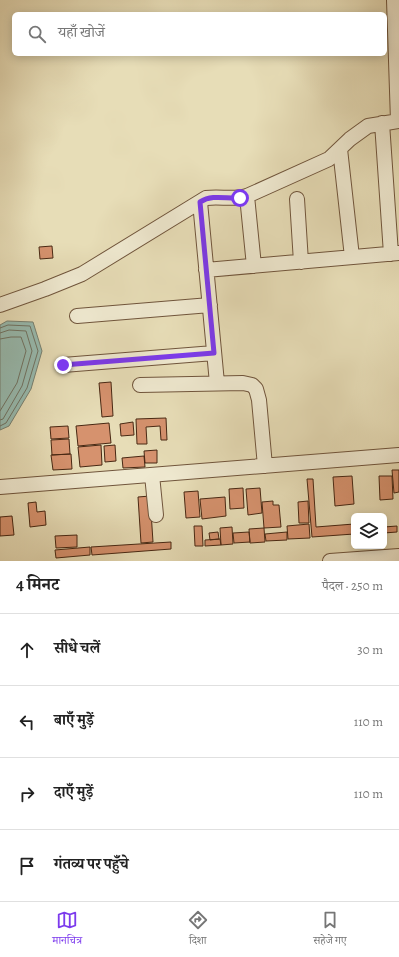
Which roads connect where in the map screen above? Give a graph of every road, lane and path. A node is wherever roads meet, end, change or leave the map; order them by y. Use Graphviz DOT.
graph roads {
  1 [pos="394,0"];
  2 [pos="399,121"];
  3 [pos="382,123"];
  4 [pos="340,149"];
  5 [pos="247,196"];
  6 [pos="297,199"];
  7 [pos="200,202"];
  8 [pos="395,254"];
  9 [pos="352,258"];
  10 [pos="302,262"];
  11 [pos="254,266"];
  12 [pos="206,270"];
  13 [pos="0,305"];
  14 [pos="210,305"];
  15 [pos="77,316"];
  16 [pos="214,353"];
  17 [pos="63,365"];
  18 [pos="216,383"];
  19 [pos="140,385"];
  20 [pos="399,455"];
  21 [pos="265,466"];
  22 [pos="152,475"];
  23 [pos="0,487"];
  24 [pos="156,515"];
  25 [pos="399,556"];
  26 [pos="375,559"];
  27 [pos="330,561"];
  1 -- 2 [label="street"];
  2 -- 3 [label="street"];
  3 -- 4 [label="street"];
  3 -- 8 [label="street"];
  4 -- 5 [label="street"];
  4 -- 9 [label="street"];
  5 -- 7 [label="street"];
  5 -- 11 [label="street"];
  6 -- 10 [label="street"];
  7 -- 12 [label="street"];
  7 -- 13 [label="street"];
  8 -- 9 [label="street"];
  9 -- 10 [label="street"];
  10 -- 11 [label="street"];
  11 -- 12 [label="street"];
  12 -- 14 [label="street"];
  14 -- 15 [label="street"];
  14 -- 16 [label="street"];
  16 -- 17 [label="street"];
  16 -- 18 [label="street"];
  18 -- 19 [label="street"];
  18 -- 21 [label="street"];
  20 -- 21 [label="street"];
  21 -- 22 [label="street"];
  22 -- 23 [label="street"];
  22 -- 24 [label="street"];
  25 -- 26 [label="street"];
  26 -- 27 [label="street"];
}
